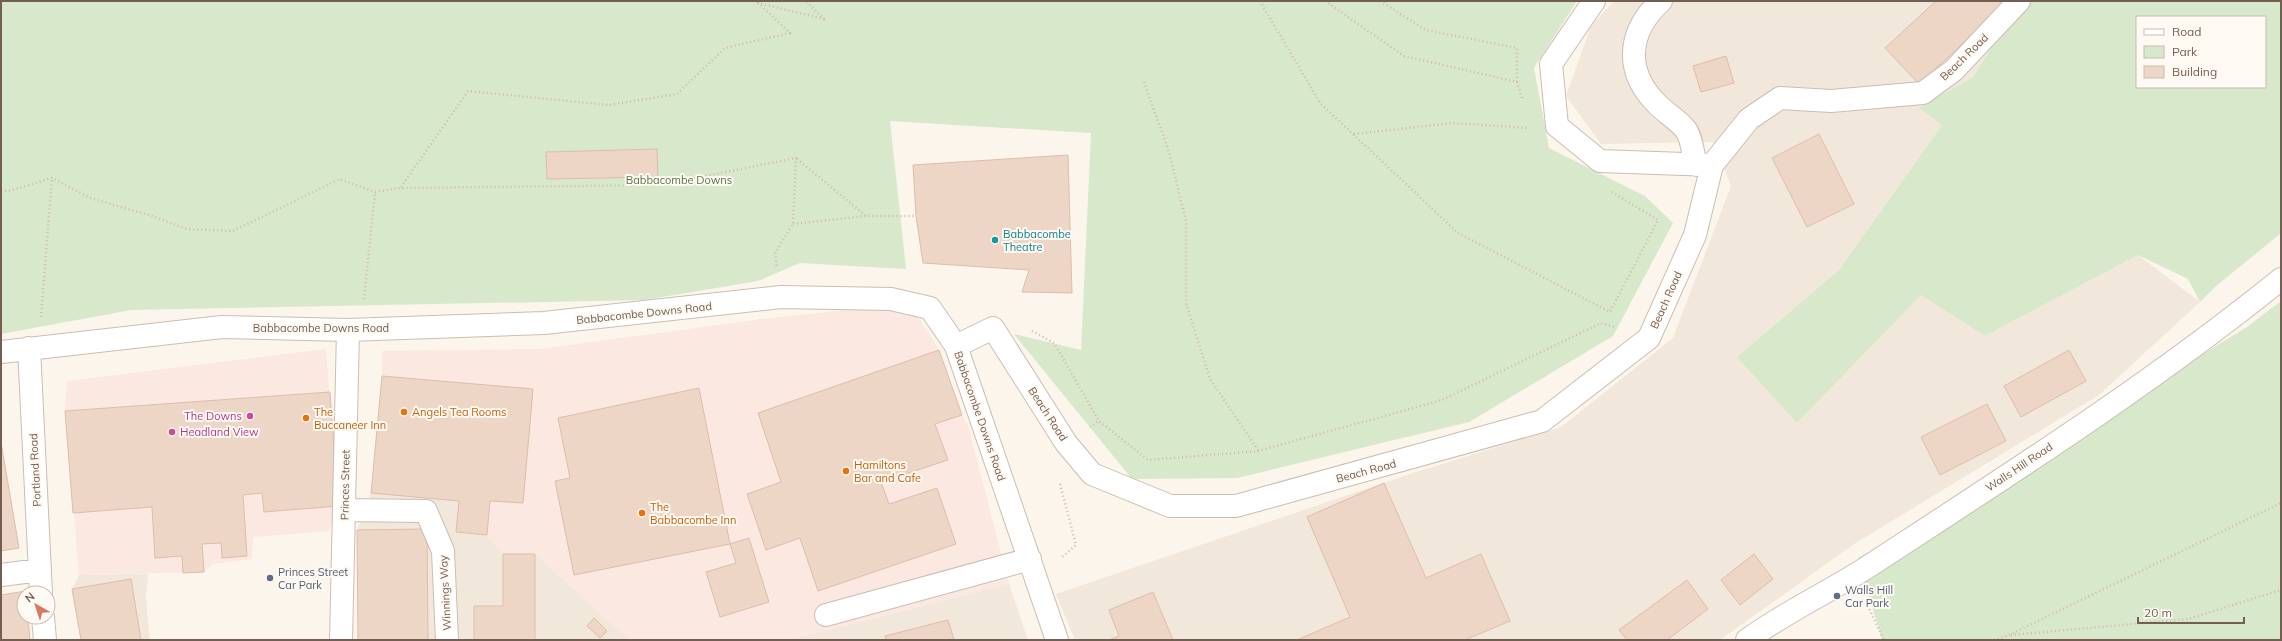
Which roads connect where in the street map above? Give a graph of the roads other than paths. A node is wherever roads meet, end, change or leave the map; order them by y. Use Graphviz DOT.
graph roads {
  1 [pos="1594,1"];
  2 [pos="1661,1"];
  3 [pos="2018,1"];
  4 [pos="1704,165"];
  5 [pos="2281,279"];
  6 [pos="348,330"];
  7 [pos="956,346"];
  8 [pos="35,347"];
  9 [pos="1,352"];
  10 [pos="345,510"];
  11 [pos="1033,569"];
  12 [pos="40,570"];
  13 [pos="1,575"];
  14 [pos="41,585"];
  15 [pos="826,615"];
  16 [pos="44,625"];
  17 [pos="45,640"];
  18 [pos="341,640"];
  19 [pos="447,640"];
  20 [pos="1057,640"];
  21 [pos="1747,640"];
  1 -- 4 [label="street"];
  2 -- 4 [label="street"];
  3 -- 4 [label="street, Beach Road"];
  4 -- 7 [label="street, Beach Road"];
  5 -- 21 [label="street, Walls Hill Road"];
  6 -- 7 [label="street, Babbacombe Downs Road"];
  6 -- 8 [label="street, Babbacombe Downs Road"];
  6 -- 10 [label="street, Princes Street"];
  7 -- 11 [label="street, Babbacombe Downs Road"];
  8 -- 9 [label="street, Babbacombe Downs Road"];
  8 -- 12 [label="street, Portland Road"];
  10 -- 18 [label="street, Princes Street"];
  10 -- 19 [label="street, Winnings Way"];
  11 -- 15 [label="street"];
  11 -- 20 [label="street, Babbacombe Downs Road"];
  12 -- 13 [label="street"];
  12 -- 14 [label="street, Portland Road"];
  16 -- 17 [label="street"];
}
